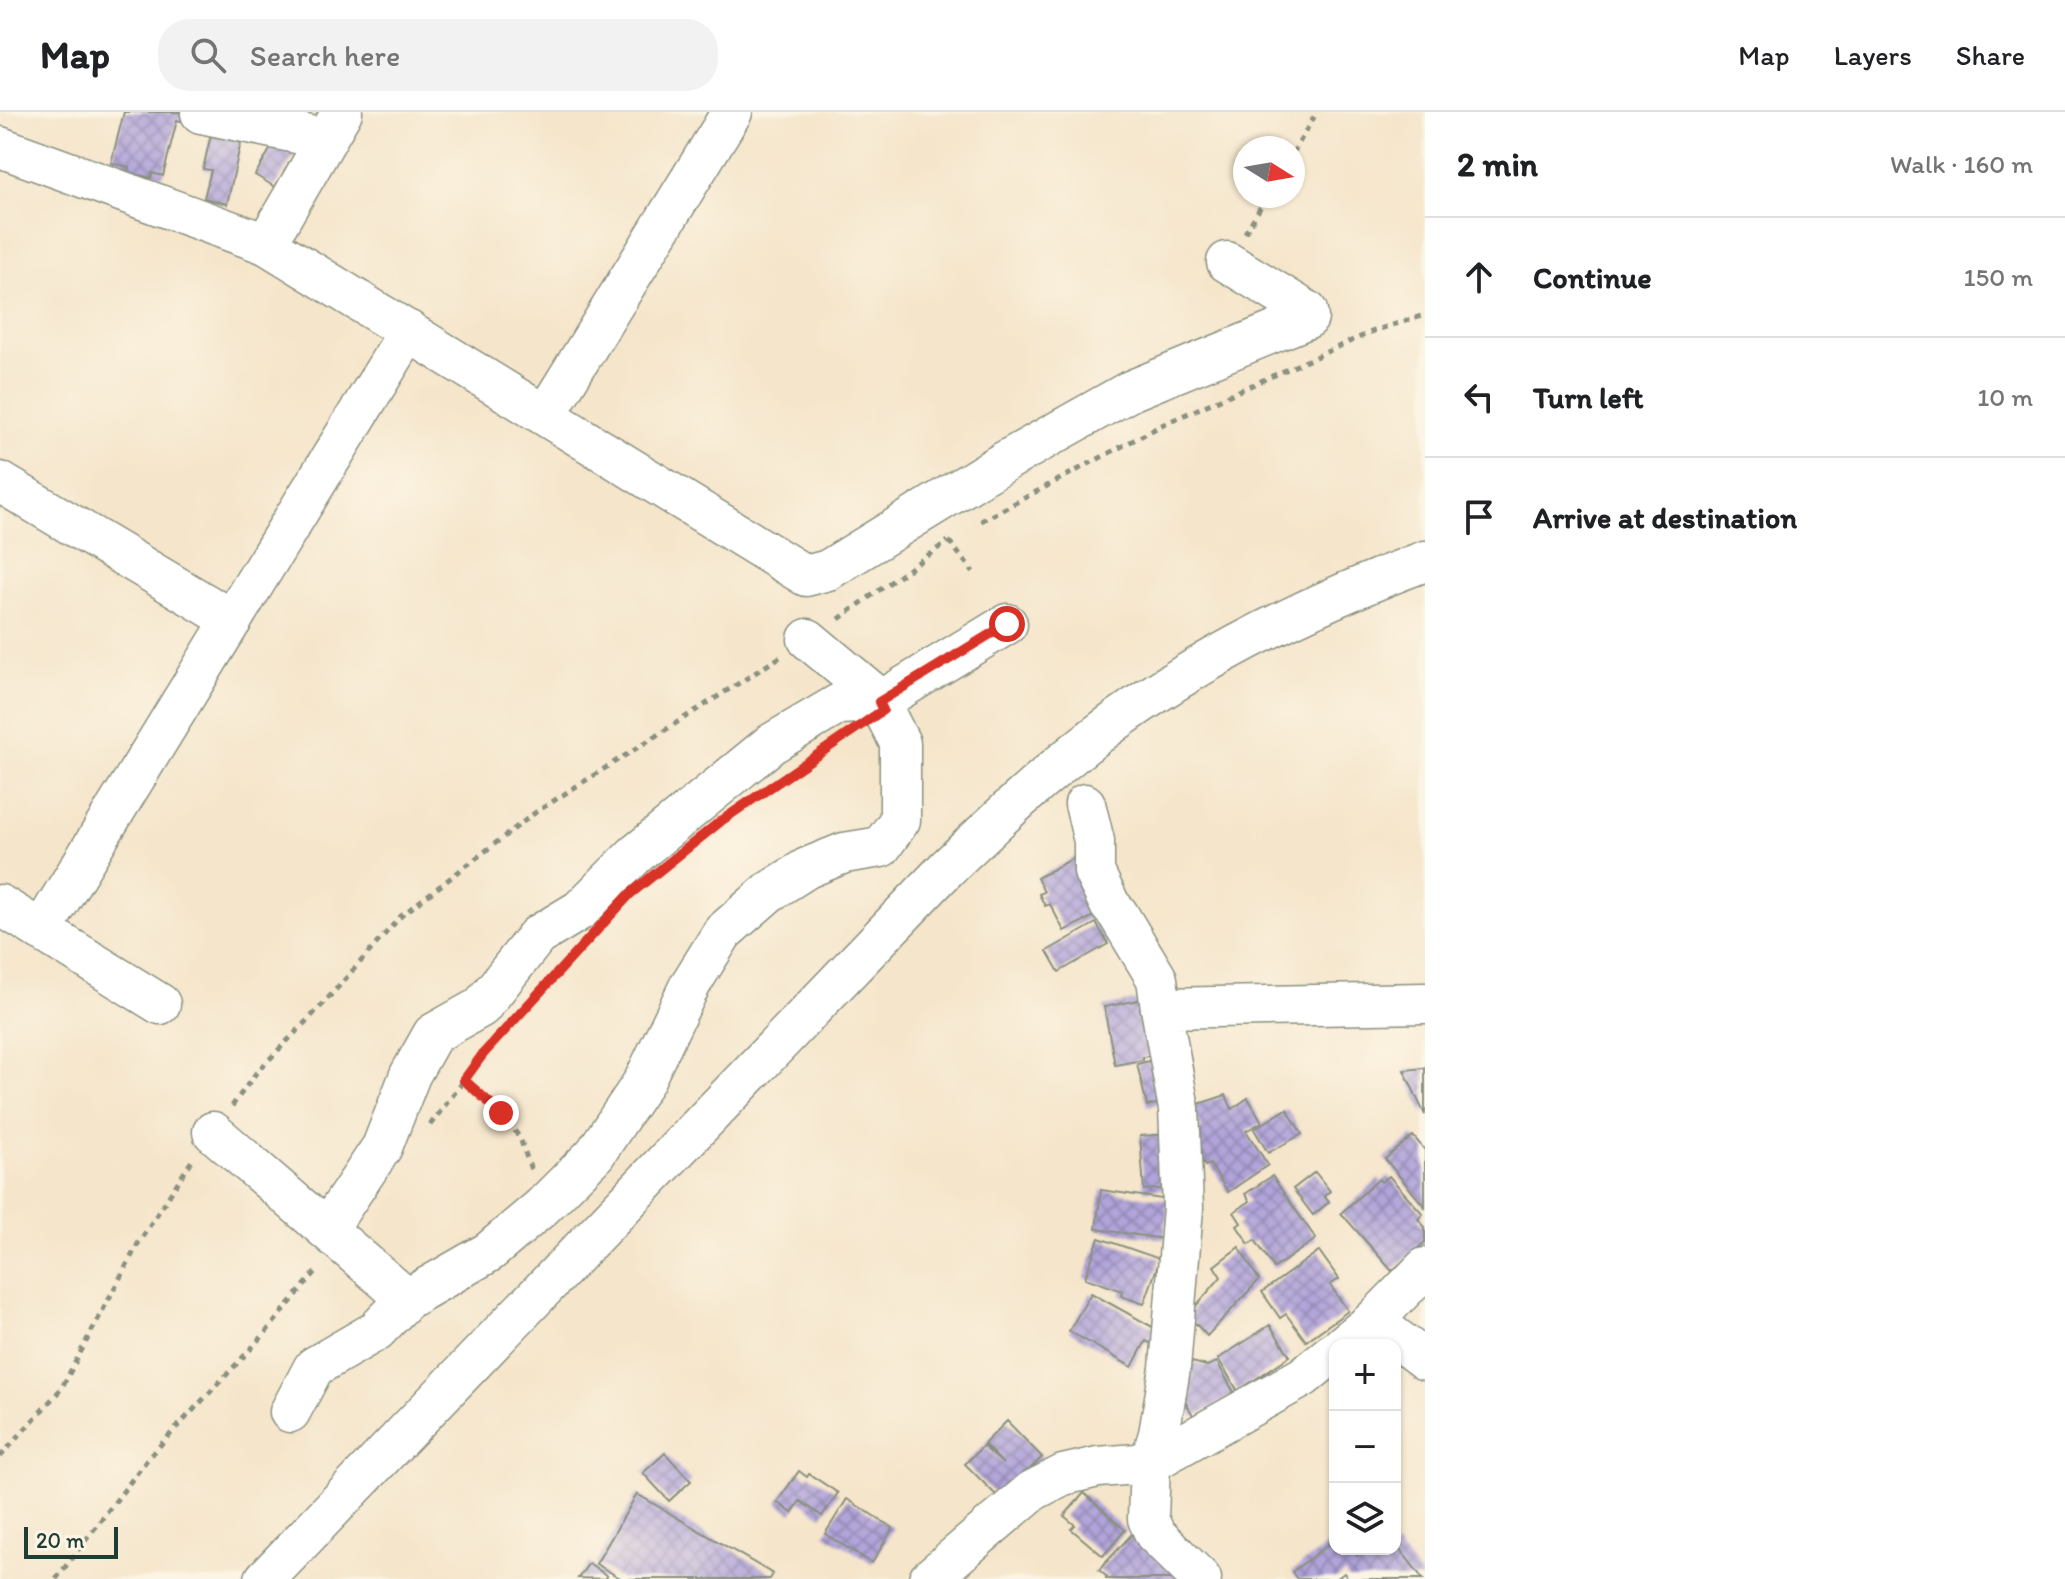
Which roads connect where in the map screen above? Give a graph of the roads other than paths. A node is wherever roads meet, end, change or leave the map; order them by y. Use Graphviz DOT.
graph roads {
  1 [pos="732,112"];
  2 [pos="201,113"];
  3 [pos="334,126"];
  4 [pos="0,147"];
  5 [pos="266,244"];
  6 [pos="1227,262"];
  7 [pos="409,331"];
  8 [pos="546,414"];
  9 [pos="0,482"];
  10 [pos="1425,561"];
  11 [pos="232,620"];
  12 [pos="1007,624"];
  13 [pos="808,639"];
  14 [pos="879,702"];
  15 [pos="1085,804"];
  16 [pos="0,905"];
  17 [pos="41,931"];
  18 [pos="1425,1003"];
  19 [pos="160,1004"];
  20 [pos="1161,1008"];
  21 [pos="213,1132"];
  22 [pos="334,1236"];
  23 [pos="1425,1268"];
  24 [pos="407,1299"];
  25 [pos="1358,1333"];
  26 [pos="1329,1356"];
  27 [pos="1425,1360"];
  28 [pos="290,1412"];
  29 [pos="1150,1463"];
  30 [pos="265,1579"];
  31 [pos="929,1579"];
  32 [pos="1201,1579"];
  1 -- 8 [label="street"];
  2 -- 3 [label="street"];
  3 -- 5 [label="street"];
  4 -- 5 [label="street"];
  5 -- 7 [label="street"];
  6 -- 8 [label="street"];
  7 -- 8 [label="street"];
  7 -- 11 [label="street"];
  9 -- 11 [label="street"];
  10 -- 30 [label="street"];
  11 -- 17 [label="street"];
  12 -- 14 [label="street"];
  13 -- 14 [label="street"];
  14 -- 22 [label="street"];
  14 -- 24 [label="street"];
  15 -- 20 [label="street"];
  16 -- 17 [label="street"];
  17 -- 19 [label="street"];
  18 -- 20 [label="street"];
  20 -- 29 [label="street"];
  21 -- 22 [label="street"];
  22 -- 24 [label="street"];
  23 -- 25 [label="street"];
  24 -- 28 [label="street"];
  25 -- 27 [label="street"];
  26 -- 29 [label="street"];
  29 -- 31 [label="street"];
  29 -- 32 [label="street"];
}
